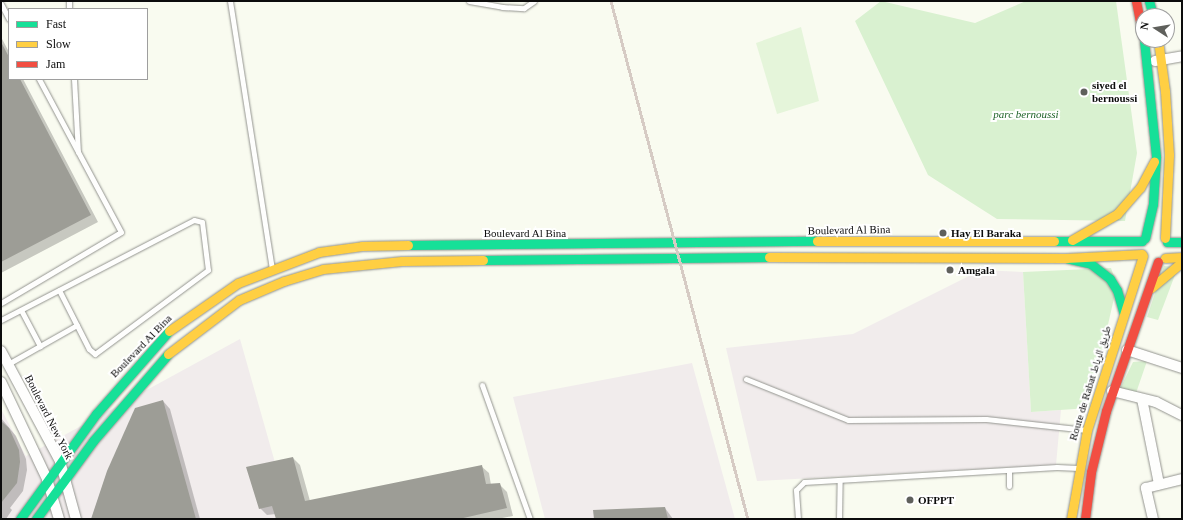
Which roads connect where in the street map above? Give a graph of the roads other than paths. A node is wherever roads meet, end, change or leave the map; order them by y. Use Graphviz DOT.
graph roads {
  1 [pos="230,1"];
  2 [pos="469,1"];
  3 [pos="534,1"];
  4 [pos="1,4"];
  5 [pos="8,17"];
  6 [pos="1145,48"];
  7 [pos="1159,48"];
  8 [pos="1182,56"];
  9 [pos="1161,60"];
  10 [pos="1147,62"];
  11 [pos="40,80"];
  12 [pos="74,80"];
  13 [pos="78,155"];
  14 [pos="1156,157"];
  15 [pos="1072,240"];
  16 [pos="1144,240"];
  17 [pos="1166,240"];
  18 [pos="1182,242"];
  19 [pos="1142,255"];
  20 [pos="1182,257"];
  21 [pos="1066,258"];
  22 [pos="1162,260"];
  23 [pos="1182,262"];
  24 [pos="272,269"];
  25 [pos="59,290"];
  26 [pos="1147,293"];
  27 [pos="1,303"];
  28 [pos="21,310"];
  29 [pos="1124,314"];
  30 [pos="1,320"];
  31 [pos="76,325"];
  32 [pos="40,346"];
  33 [pos="1127,350"];
  34 [pos="1,351"];
  35 [pos="8,364"];
  36 [pos="1182,368"];
  37 [pos="746,379"];
  38 [pos="1,382"];
  39 [pos="482,384"];
  40 [pos="1112,391"];
  41 [pos="1142,399"];
  42 [pos="1182,415"];
  43 [pos="1087,430"];
  44 [pos="1099,434"];
  45 [pos="60,461"];
  46 [pos="1079,468"];
  47 [pos="1009,470"];
  48 [pos="47,478"];
  49 [pos="840,480"];
  50 [pos="1182,480"];
  51 [pos="66,481"];
  52 [pos="1160,484"];
  53 [pos="1009,486"];
  54 [pos="53,497"];
  55 [pos="20,519"];
  56 [pos="36,519"];
  57 [pos="59,519"];
  58 [pos="76,519"];
  59 [pos="530,519"];
  60 [pos="798,519"];
  61 [pos="839,519"];
  62 [pos="1071,519"];
  63 [pos="1085,519"];
  64 [pos="1153,519"];
  1 -- 24 [label="lane"];
  2 -- 3 [label="lane"];
  4 -- 5 [label="lane"];
  6 -- 10 [label="main road"];
  7 -- 9 [label="main road"];
  8 -- 9 [label="street"];
  9 -- 10 [label="street"];
  9 -- 17 [label="main road"];
  10 -- 14 [label="main road"];
  11 -- 13 [label="lane"];
  12 -- 13 [label="lane"];
  13 -- 27 [label="lane"];
  14 -- 15 [label="main road"];
  14 -- 16 [label="main road"];
  15 -- 16 [label="main road, Boulevard Al Bina"];
  15 -- 24 [label="main road, Boulevard Al Bina"];
  16 -- 17 [label="main road"];
  16 -- 19 [label="main road"];
  17 -- 18 [label="main road"];
  17 -- 22 [label="main road"];
  19 -- 21 [label="main road"];
  19 -- 22 [label="main road"];
  19 -- 29 [label="main road, Route de Rabat طريق الرباط"];
  20 -- 22 [label="main road"];
  21 -- 29 [label="main road"];
  21 -- 51 [label="main road"];
  22 -- 26 [label="main road, Route de Rabat طريق الرباط"];
  23 -- 26 [label="main road"];
  24 -- 45 [label="main road, Boulevard Al Bina"];
  25 -- 28 [label="lane"];
  25 -- 31 [label="lane"];
  25 -- 31 [label="lane"];
  26 -- 33 [label="main road, Route de Rabat طريق الرباط"];
  28 -- 30 [label="lane"];
  28 -- 32 [label="lane"];
  29 -- 43 [label="main road, Route de Rabat طريق الرباط"];
  31 -- 32 [label="lane"];
  32 -- 35 [label="lane"];
  33 -- 36 [label="street"];
  33 -- 40 [label="main road, Route de Rabat طريق الرباط"];
  34 -- 35 [label="street, Boulevard New York"];
  35 -- 45 [label="street, Boulevard New York"];
  37 -- 43 [label="lane"];
  38 -- 48 [label="street"];
  39 -- 59 [label="lane"];
  40 -- 41 [label="street"];
  40 -- 44 [label="main road, Route de Rabat طريق الرباط"];
  41 -- 42 [label="street"];
  41 -- 52 [label="street"];
  43 -- 44 [label="main road"];
  43 -- 46 [label="main road, Route de Rabat طريق الرباط"];
  44 -- 63 [label="main road, Route de Rabat طريق الرباط"];
  45 -- 48 [label="main road, Boulevard Al Bina"];
  45 -- 51 [label="street, Boulevard New York"];
  46 -- 47 [label="lane"];
  46 -- 62 [label="main road, Route de Rabat طريق الرباط"];
  47 -- 49 [label="lane"];
  47 -- 53 [label="lane"];
  48 -- 54 [label="street"];
  48 -- 55 [label="main road, Boulevard Al Bina"];
  49 -- 60 [label="lane"];
  49 -- 61 [label="lane"];
  50 -- 52 [label="street"];
  51 -- 54 [label="main road"];
  51 -- 58 [label="street, Boulevard New York"];
  52 -- 64 [label="street"];
  54 -- 56 [label="main road"];
  54 -- 57 [label="street"];
}
